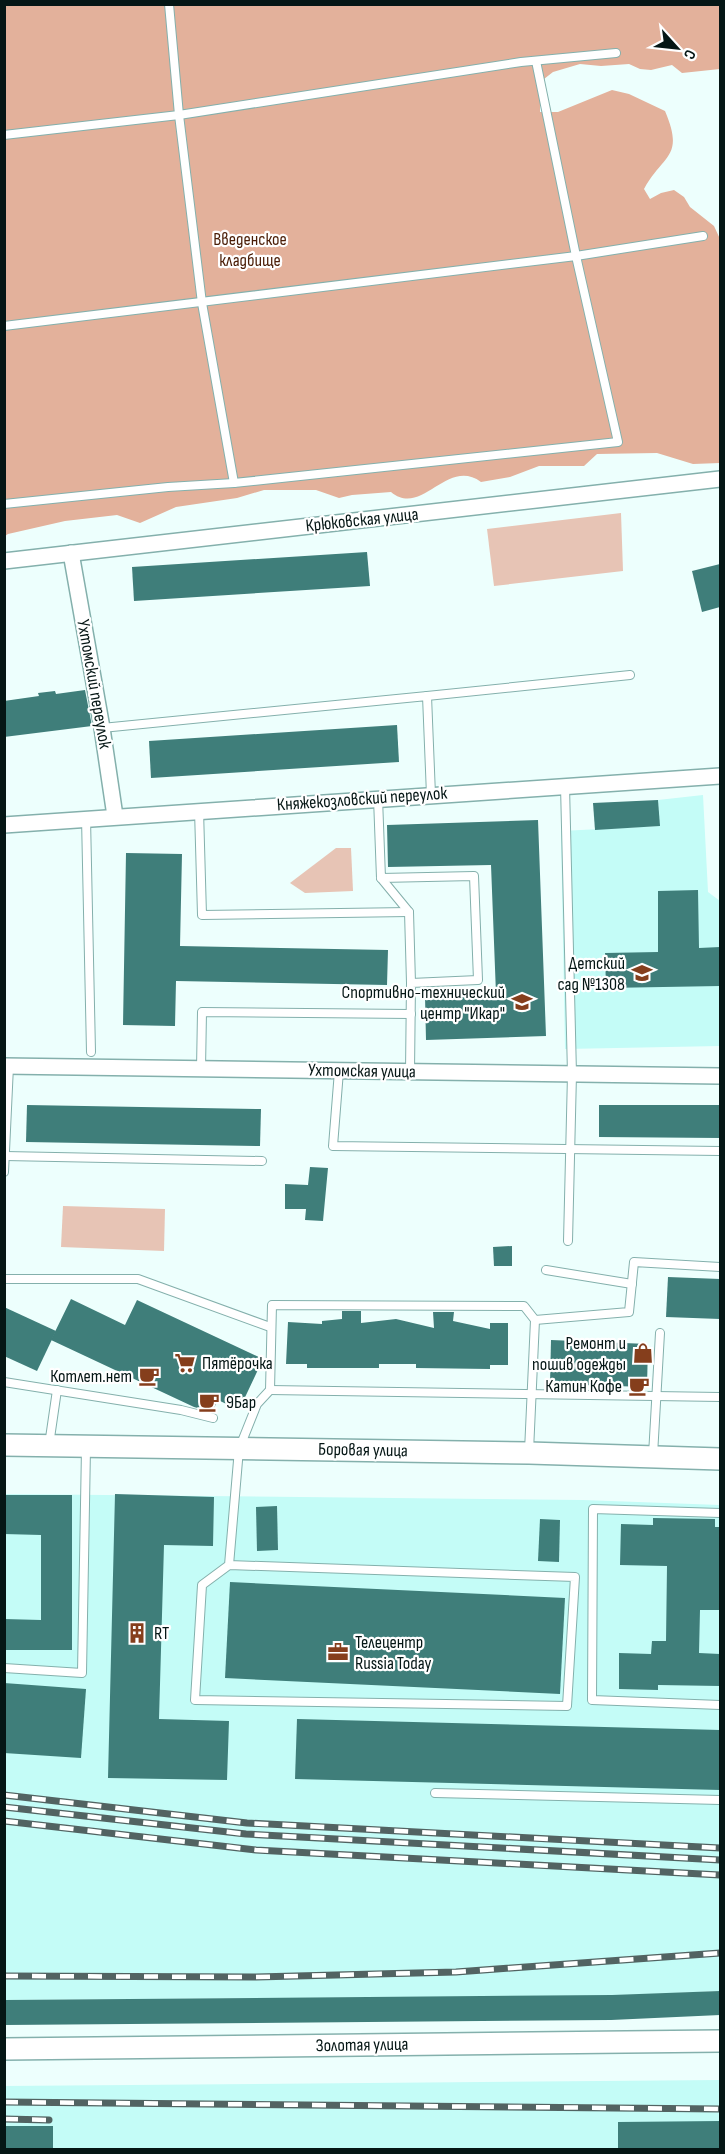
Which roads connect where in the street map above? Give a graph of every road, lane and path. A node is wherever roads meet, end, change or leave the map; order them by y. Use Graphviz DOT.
graph roads {
  1 [pos="168,4"];
  2 [pos="616,53"];
  3 [pos="536,61"];
  4 [pos="179,115"];
  5 [pos="4,135"];
  6 [pos="703,236"];
  7 [pos="576,256"];
  8 [pos="202,303"];
  9 [pos="4,326"];
  10 [pos="720,479"];
  11 [pos="234,483"];
  12 [pos="4,504"];
  13 [pos="71,553"];
  14 [pos="4,561"];
  15 [pos="630,675"];
  16 [pos="427,696"];
  17 [pos="102,728"];
  18 [pos="720,776"];
  19 [pos="565,786"];
  20 [pos="431,795"];
  21 [pos="378,798"];
  22 [pos="199,810"];
  23 [pos="115,816"];
  24 [pos="86,818"];
  25 [pos="4,825"];
  26 [pos="381,878"];
  27 [pos="409,912"];
  28 [pos="411,983"];
  29 [pos="411,1014"];
  30 [pos="91,1052"];
  31 [pos="6,1065"];
  32 [pos="201,1069"];
  33 [pos="339,1071"];
  34 [pos="410,1072"];
  35 [pos="572,1074"];
  36 [pos="720,1076"];
  37 [pos="569,1149"];
  38 [pos="720,1151"];
  39 [pos="5,1156"];
  40 [pos="262,1161"];
  41 [pos="4,1172"];
  42 [pos="568,1240"];
  43 [pos="720,1267"];
  44 [pos="546,1270"];
  45 [pos="4,1279"];
  46 [pos="632,1284"];
  47 [pos="535,1320"];
  48 [pos="270,1327"];
  49 [pos="660,1334"];
  50 [pos="4,1382"];
  51 [pos="57,1390"];
  52 [pos="270,1390"];
  53 [pos="531,1393"];
  54 [pos="657,1396"];
  55 [pos="720,1397"];
  56 [pos="213,1418"];
  57 [pos="4,1445"];
  58 [pos="49,1446"];
  59 [pos="86,1446"];
  60 [pos="239,1449"];
  61 [pos="529,1453"];
  62 [pos="653,1457"];
  63 [pos="720,1459"];
  64 [pos="720,1513"];
  65 [pos="229,1565"];
  66 [pos="4,1668"];
  67 [pos="720,1705"];
  68 [pos="435,1793"];
  69 [pos="720,1800"];
  70 [pos="720,2041"];
  71 [pos="4,2049"];
  1 -- 4 [label="lane"];
  2 -- 3 [label="lane"];
  3 -- 4 [label="lane"];
  3 -- 7 [label="lane"];
  4 -- 5 [label="lane"];
  4 -- 8 [label="lane"];
  6 -- 7 [label="lane"];
  7 -- 8 [label="lane"];
  7 -- 11 [label="lane"];
  8 -- 9 [label="lane"];
  8 -- 11 [label="lane"];
  10 -- 13 [label="street, Крюковская улица"];
  11 -- 12 [label="lane"];
  13 -- 14 [label="street, Крюковская улица"];
  13 -- 17 [label="street, Ухтомский переулок"];
  15 -- 16 [label="lane"];
  16 -- 17 [label="lane"];
  16 -- 20 [label="lane"];
  17 -- 23 [label="street, Ухтомский переулок"];
  18 -- 19 [label="street, Княжекозловский переулок"];
  19 -- 20 [label="street, Княжекозловский переулок"];
  19 -- 35 [label="lane"];
  20 -- 21 [label="street, Княжекозловский переулок"];
  21 -- 22 [label="street, Княжекозловский переулок"];
  21 -- 26 [label="lane"];
  22 -- 23 [label="street, Княжекозловский переулок"];
  22 -- 27 [label="lane"];
  23 -- 24 [label="street, Княжекозловский переулок"];
  24 -- 25 [label="street, Княжекозловский переулок"];
  24 -- 30 [label="lane"];
  26 -- 27 [label="lane"];
  26 -- 28 [label="lane"];
  27 -- 28 [label="lane"];
  28 -- 29 [label="lane"];
  29 -- 32 [label="lane"];
  29 -- 34 [label="lane"];
  31 -- 32 [label="street, Ухтомская улица"];
  31 -- 39 [label="lane"];
  32 -- 33 [label="street, Ухтомская улица"];
  33 -- 34 [label="street, Ухтомская улица"];
  33 -- 37 [label="lane"];
  34 -- 35 [label="street, Ухтомская улица"];
  35 -- 36 [label="street, Ухтомская улица"];
  35 -- 37 [label="lane"];
  37 -- 38 [label="lane"];
  37 -- 42 [label="lane"];
  39 -- 40 [label="lane"];
  39 -- 41 [label="lane"];
  43 -- 46 [label="lane"];
  44 -- 46 [label="lane"];
  45 -- 48 [label="lane"];
  46 -- 47 [label="lane"];
  47 -- 48 [label="lane"];
  47 -- 53 [label="lane"];
  48 -- 52 [label="lane"];
  49 -- 54 [label="lane"];
  50 -- 51 [label="lane"];
  51 -- 56 [label="lane"];
  51 -- 58 [label="lane"];
  52 -- 53 [label="lane"];
  52 -- 60 [label="lane"];
  53 -- 54 [label="lane"];
  53 -- 61 [label="lane"];
  54 -- 55 [label="lane"];
  54 -- 62 [label="lane"];
  57 -- 58 [label="street, Боровая улица"];
  58 -- 59 [label="street, Боровая улица"];
  59 -- 60 [label="street, Боровая улица"];
  59 -- 66 [label="lane"];
  60 -- 61 [label="street, Боровая улица"];
  60 -- 65 [label="lane"];
  61 -- 62 [label="street, Боровая улица"];
  62 -- 63 [label="street, Боровая улица"];
  64 -- 67 [label="lane"];
  65 -- 65 [label="lane"];
  68 -- 69 [label="lane"];
  70 -- 71 [label="street, Золотая улица"];
}
